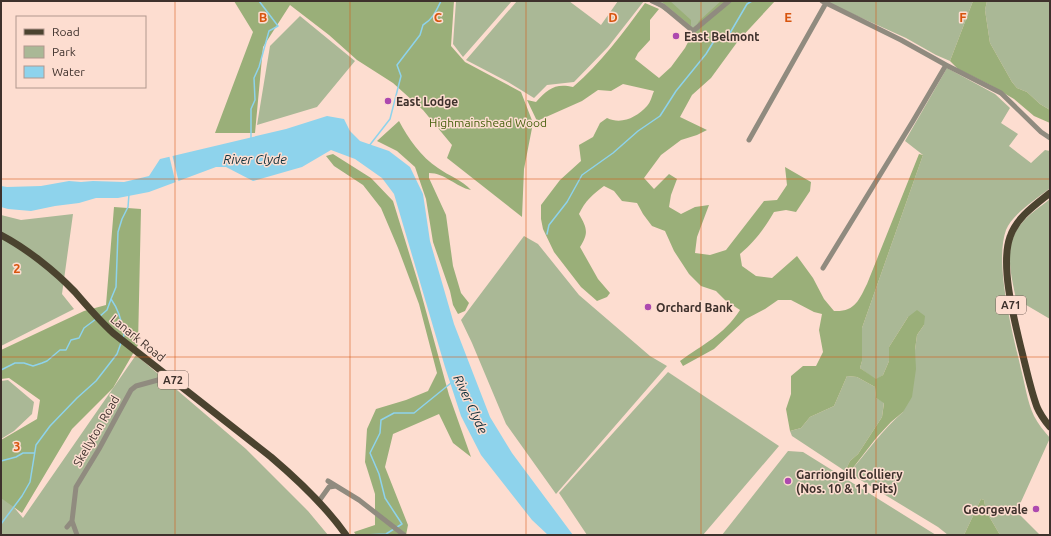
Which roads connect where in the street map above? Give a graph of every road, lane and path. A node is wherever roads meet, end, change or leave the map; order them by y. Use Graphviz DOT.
graph roads {
  1 [pos="652,1"];
  2 [pos="729,1"];
  3 [pos="824,2"];
  4 [pos="946,65"];
  5 [pos="1050,138"];
  6 [pos="749,140"];
  7 [pos="1050,192"];
  8 [pos="1,235"];
  9 [pos="823,268"];
  10 [pos="169,377"];
  11 [pos="1050,427"];
  12 [pos="328,481"];
  13 [pos="336,486"];
  14 [pos="318,501"];
  15 [pos="72,521"];
  16 [pos="67,527"];
  17 [pos="344,532"];
  18 [pos="77,534"];
  19 [pos="403,534"];
  1 -- 2 [label="street"];
  3 -- 4 [label="street"];
  3 -- 6 [label="street"];
  4 -- 5 [label="street"];
  4 -- 9 [label="street"];
  7 -- 11 [label="main road, A71"];
  8 -- 10 [label="main road, Lanark Road / A72"];
  10 -- 14 [label="main road, Lanark Road / A72"];
  10 -- 15 [label="street, Skellyton Road"];
  12 -- 13 [label="street"];
  13 -- 14 [label="street"];
  13 -- 19 [label="street"];
  14 -- 17 [label="main road, Lanark Road / A72"];
  15 -- 16 [label="street"];
  15 -- 18 [label="street, Skellyton Road"];
}
